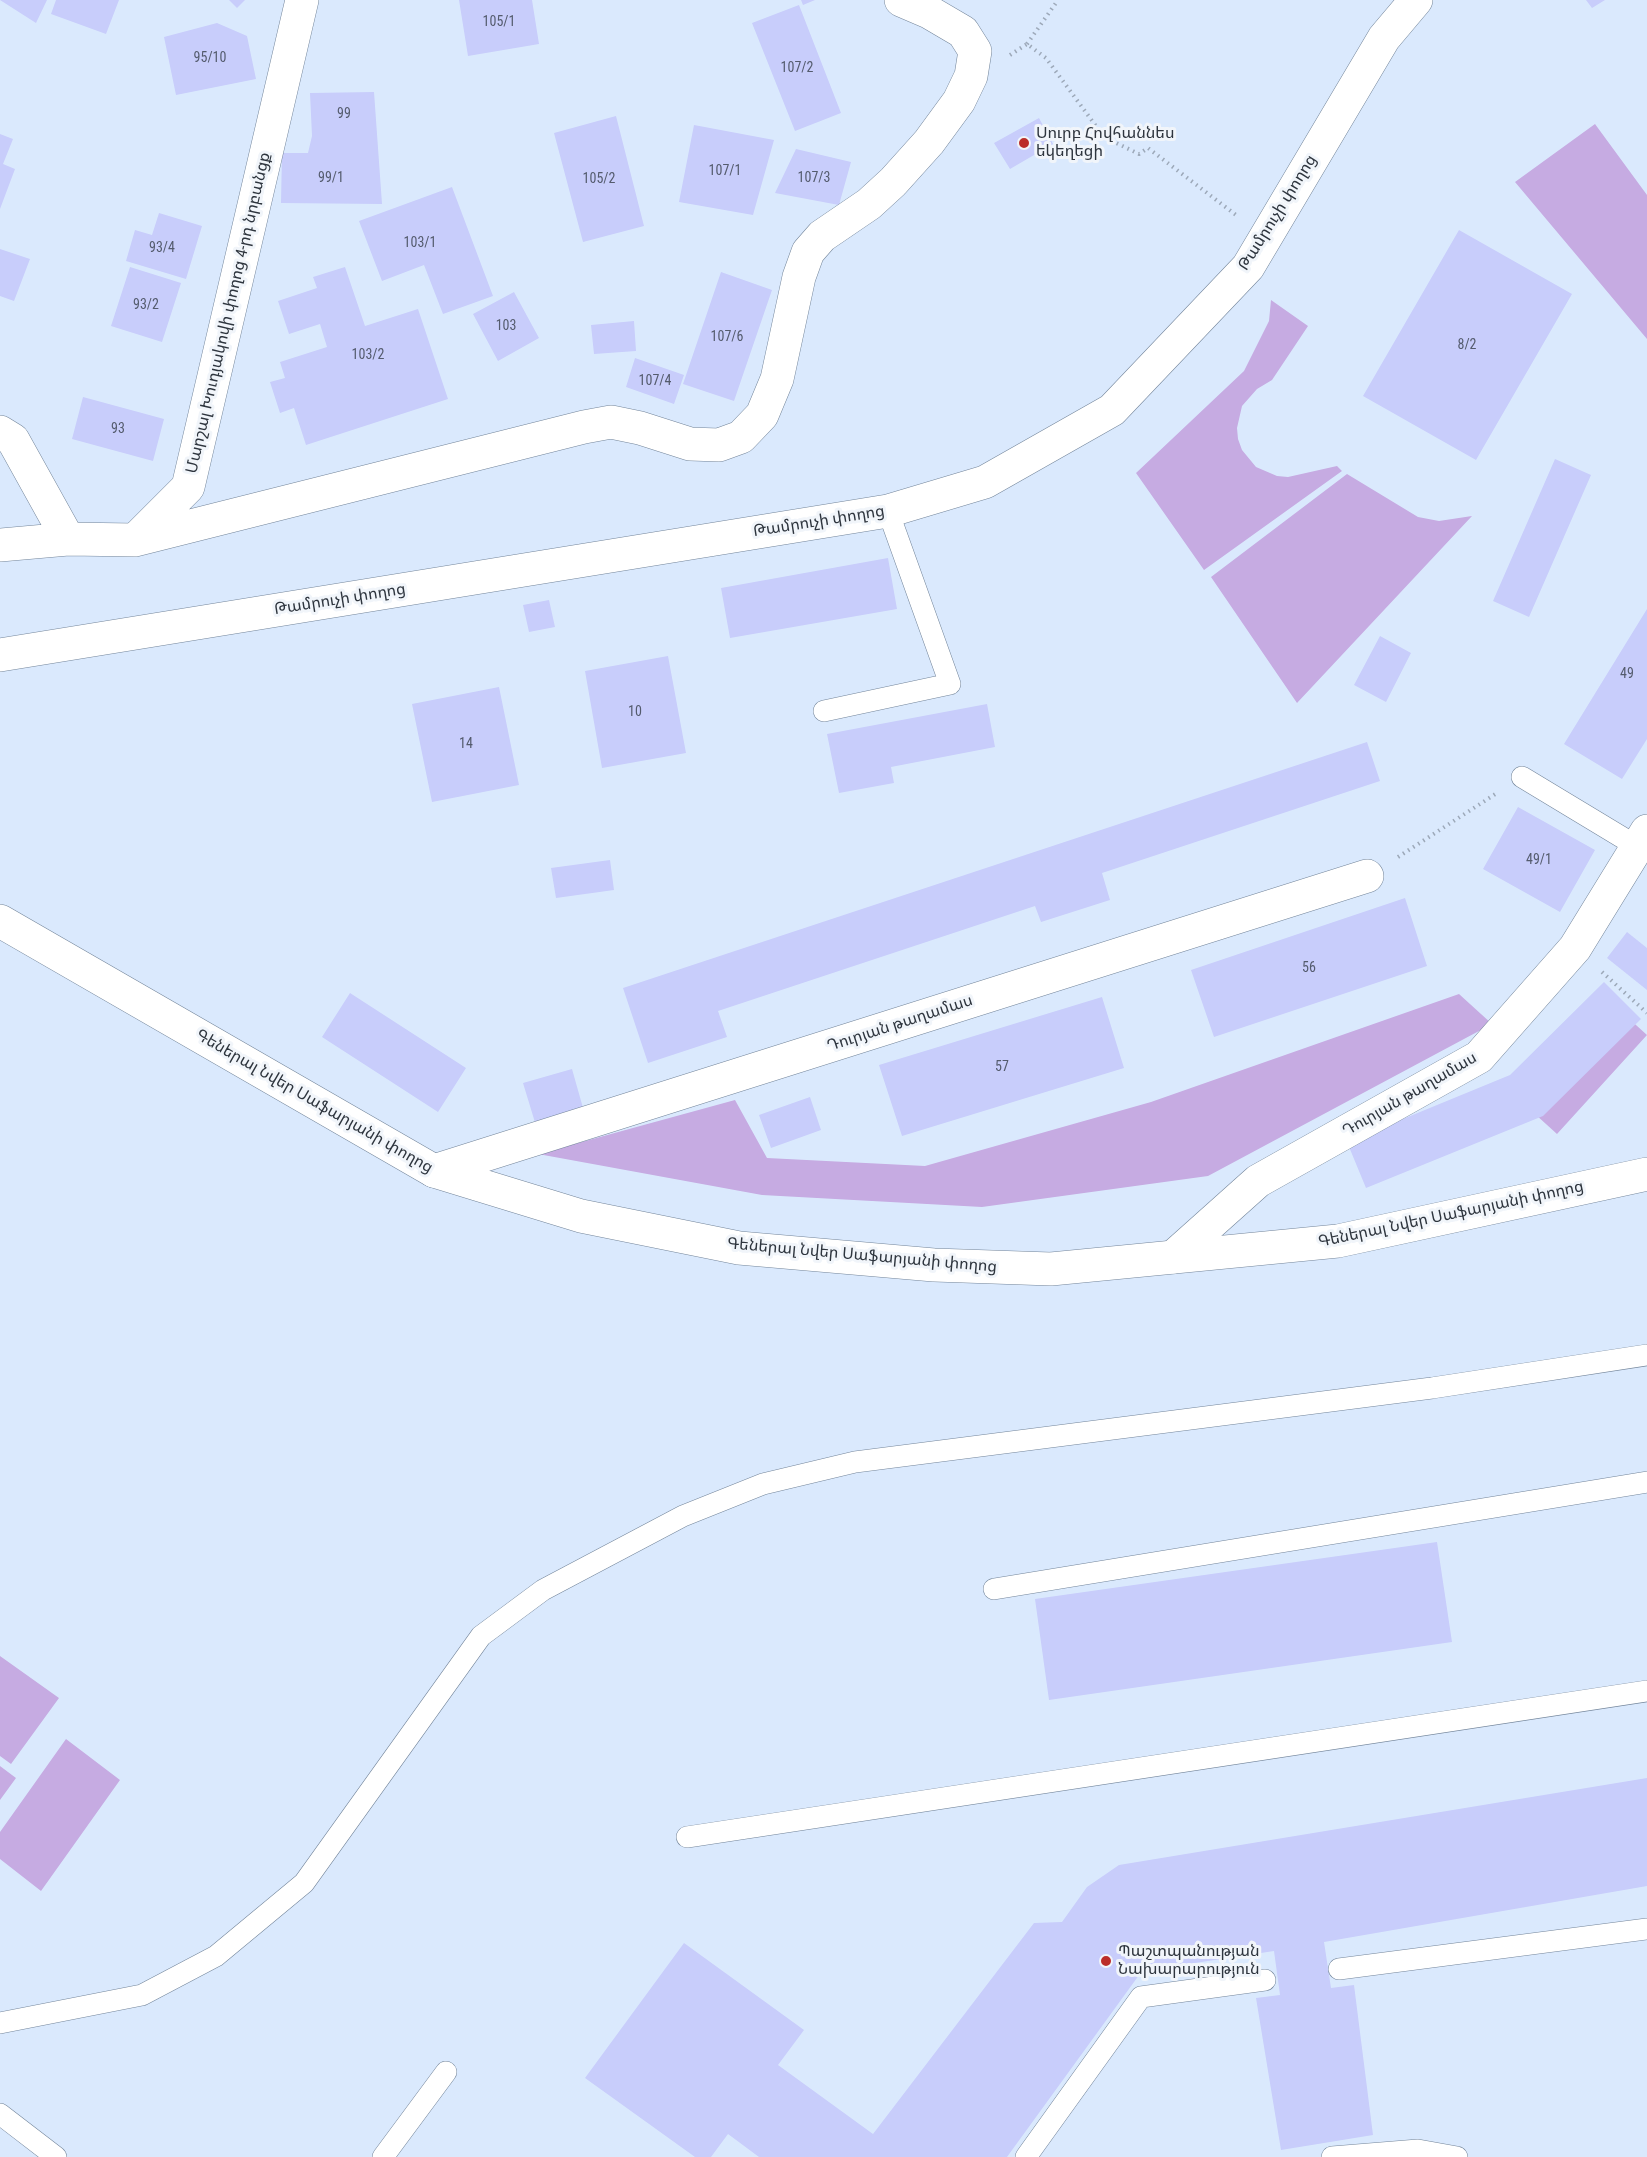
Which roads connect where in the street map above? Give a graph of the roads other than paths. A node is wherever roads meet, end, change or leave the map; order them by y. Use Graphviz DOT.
graph roads {
  1 [pos="302,0"];
  2 [pos="901,0"];
  3 [pos="1416,0"];
  4 [pos="0,432"];
  5 [pos="888,511"];
  6 [pos="68,539"];
  7 [pos="135,540"];
  8 [pos="0,545"];
  9 [pos="0,655"];
  10 [pos="824,711"];
  11 [pos="1522,777"];
  12 [pos="1642,839"];
  13 [pos="1367,876"];
  14 [pos="0,921"];
  15 [pos="434,1171"];
  16 [pos="1647,1174"];
  17 [pos="1173,1257"];
  18 [pos="1647,1355"];
  19 [pos="1647,1482"];
  20 [pos="994,1589"];
  21 [pos="1647,1691"];
  22 [pos="687,1838"];
  23 [pos="1647,1929"];
  24 [pos="1339,1969"];
  25 [pos="1265,1980"];
  26 [pos="0,2023"];
  27 [pos="446,2072"];
  28 [pos="0,2114"];
  29 [pos="56,2157"];
  30 [pos="383,2157"];
  31 [pos="1026,2157"];
  32 [pos="1332,2157"];
  33 [pos="1456,2157"];
  1 -- 7 [label="street, Մարշալ Խուդյակովի փողոց 4-րդ նրբանցք"];
  2 -- 7 [label="street"];
  3 -- 5 [label="street, Թամրուչի փողոց"];
  4 -- 6 [label="street"];
  5 -- 9 [label="street, Թամրուչի փողոց"];
  5 -- 10 [label="lane"];
  6 -- 7 [label="street"];
  6 -- 8 [label="street"];
  11 -- 12 [label="lane"];
  12 -- 17 [label="street, Դուրյան թաղամաս"];
  13 -- 15 [label="street, Դուրյան թաղամաս"];
  14 -- 15 [label="street, Գեներալ Նվեր Սաֆարյանի փողոց"];
  15 -- 17 [label="street, Գեներալ Նվեր Սաֆարյանի փողոց"];
  16 -- 17 [label="street, Գեներալ Նվեր Սաֆարյանի փողոց"];
  18 -- 26 [label="lane"];
  19 -- 20 [label="lane"];
  21 -- 22 [label="lane"];
  23 -- 24 [label="lane"];
  25 -- 31 [label="lane"];
  27 -- 30 [label="lane"];
  28 -- 29 [label="lane"];
  32 -- 33 [label="lane"];
}
